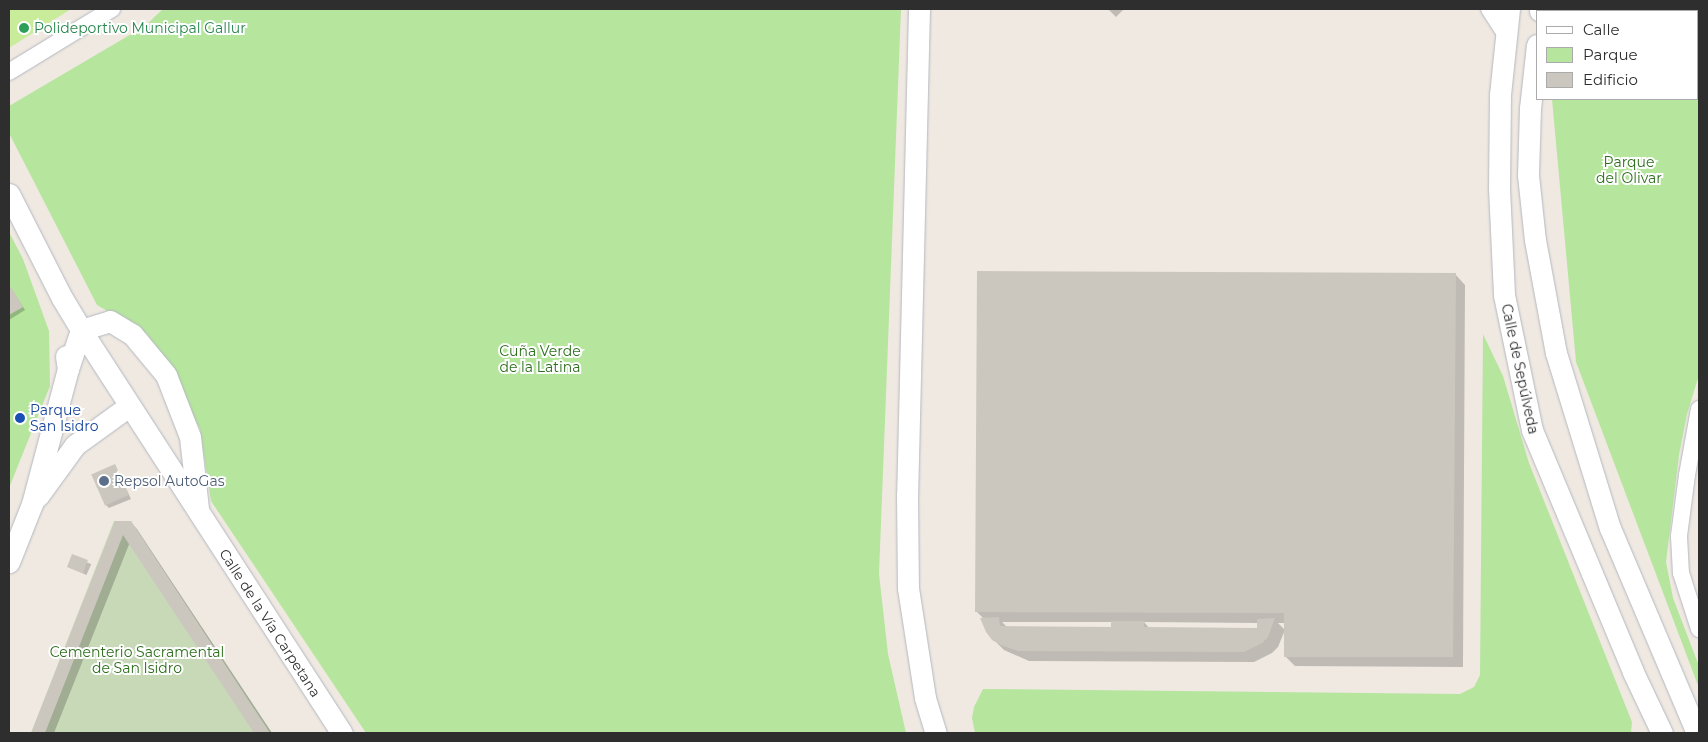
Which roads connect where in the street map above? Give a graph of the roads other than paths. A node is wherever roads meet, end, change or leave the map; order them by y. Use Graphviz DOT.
graph roads {
  1 [pos="112,9"];
  2 [pos="919,9"];
  3 [pos="1489,9"];
  4 [pos="1509,9"];
  5 [pos="1506,35"];
  6 [pos="1536,54"];
  7 [pos="9,72"];
  8 [pos="9,194"];
  9 [pos="62,298"];
  10 [pos="81,330"];
  11 [pos="68,368"];
  12 [pos="129,406"];
  13 [pos="1699,409"];
  14 [pos="1693,476"];
  15 [pos="32,504"];
  16 [pos="199,513"];
  17 [pos="9,562"];
  18 [pos="1699,629"];
  19 [pos="342,733"];
  20 [pos="936,733"];
  21 [pos="1662,733"];
  22 [pos="1697,733"];
  1 -- 7 [label="street"];
  2 -- 20 [label="street"];
  3 -- 5 [label="street"];
  4 -- 5 [label="street, Calle de Sepúlveda"];
  5 -- 21 [label="street, Calle de Sepúlveda"];
  6 -- 22 [label="street"];
  8 -- 9 [label="street, Calle de la Vía Carpetana"];
  9 -- 10 [label="street, Calle de la Vía Carpetana"];
  9 -- 11 [label="street"];
  10 -- 11 [label="street"];
  10 -- 12 [label="street, Calle de la Vía Carpetana"];
  10 -- 16 [label="street, Calle de la Vía Carpetana"];
  11 -- 15 [label="street"];
  12 -- 15 [label="street"];
  12 -- 16 [label="street, Calle de la Vía Carpetana"];
  13 -- 14 [label="street"];
  14 -- 18 [label="street"];
  15 -- 17 [label="street"];
  16 -- 19 [label="street, Calle de la Vía Carpetana"];
}
